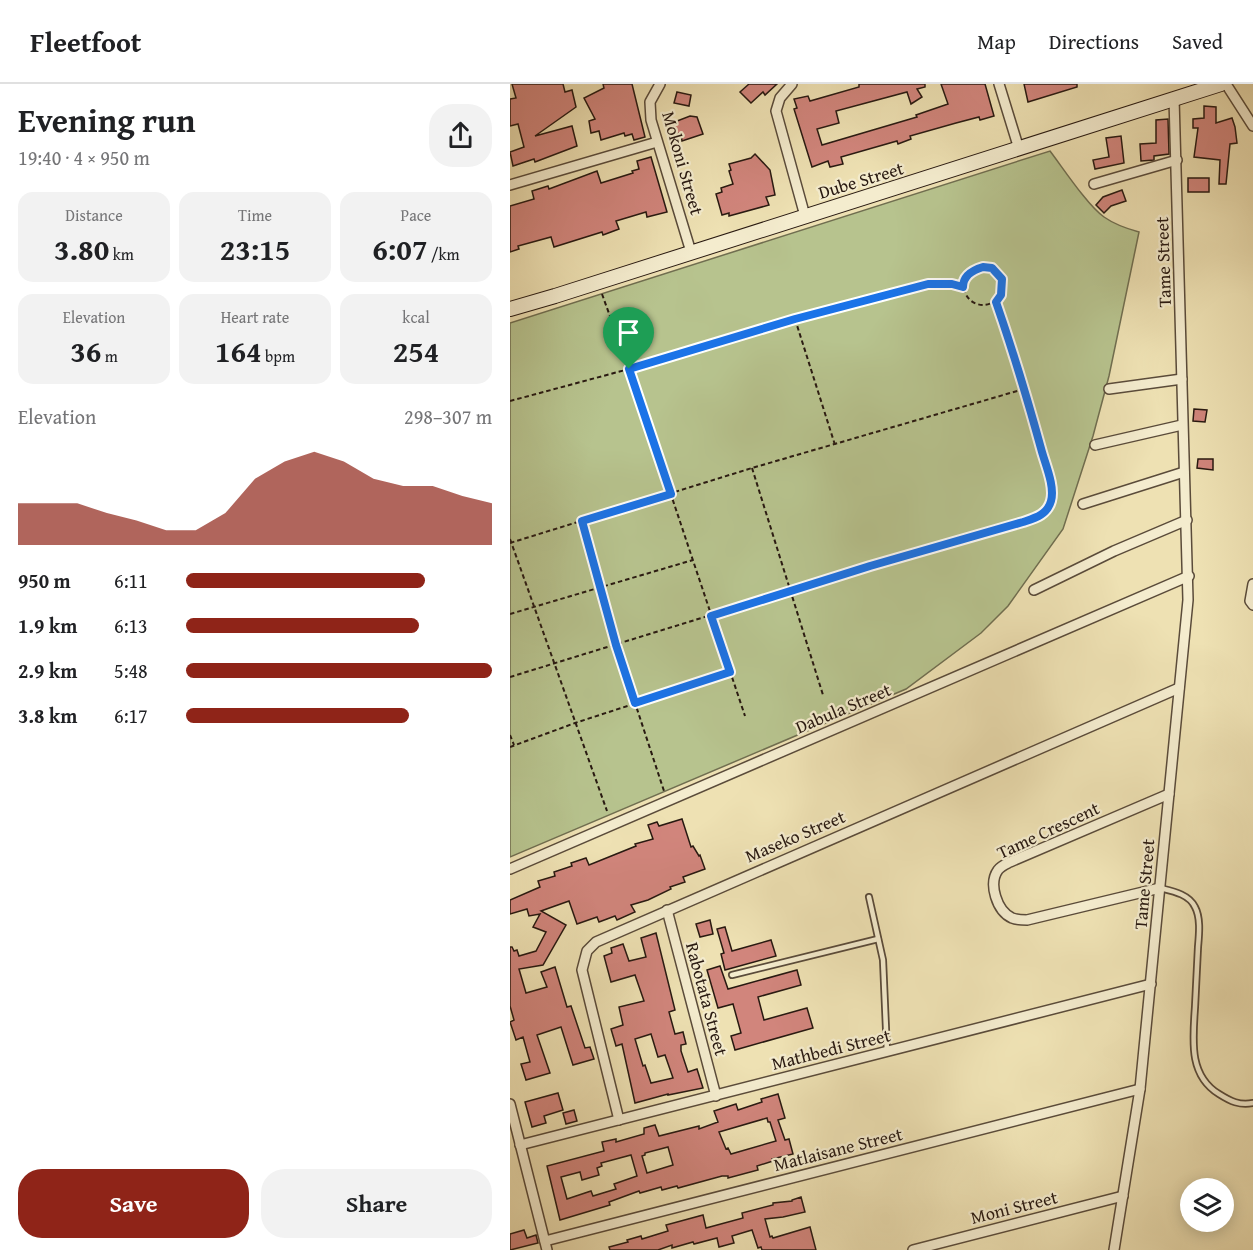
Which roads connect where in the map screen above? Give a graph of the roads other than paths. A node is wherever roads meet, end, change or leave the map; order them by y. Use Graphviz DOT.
graph roads {
  1 [pos="660,84"];
  2 [pos="793,84"];
  3 [pos="999,84"];
  4 [pos="1224,84"];
  5 [pos="1197,88"];
  6 [pos="1174,98"];
  7 [pos="1253,126"];
  8 [pos="657,142"];
  9 [pos="1018,149"];
  10 [pos="1177,160"];
  11 [pos="1094,184"];
  12 [pos="510,185"];
  13 [pos="805,216"];
  14 [pos="692,252"];
  15 [pos="510,309"];
  16 [pos="1182,379"];
  17 [pos="1109,389"];
  18 [pos="1182,425"];
  19 [pos="1095,445"];
  20 [pos="1184,472"];
  21 [pos="1083,504"];
  22 [pos="1186,520"];
  23 [pos="1189,576"];
  24 [pos="1253,584"];
  25 [pos="1034,590"];
  26 [pos="1253,605"];
  27 [pos="1179,688"];
  28 [pos="1169,794"];
  29 [pos="510,869"];
  30 [pos="1160,888"];
  31 [pos="869,897"];
  32 [pos="667,910"];
  33 [pos="878,939"];
  34 [pos="732,975"];
  35 [pos="1151,984"];
  36 [pos="887,1052"];
  37 [pos="1140,1089"];
  38 [pos="716,1096"];
  39 [pos="1253,1103"];
  40 [pos="510,1104"];
  41 [pos="619,1120"];
  42 [pos="520,1145"];
  43 [pos="1123,1196"];
  44 [pos="546,1245"];
  45 [pos="913,1250"];
  46 [pos="1114,1250"];
  1 -- 8 [label="street, Mokoni Street"];
  2 -- 13 [label="street"];
  3 -- 9 [label="street"];
  4 -- 5 [label="street, Dube Street"];
  4 -- 7 [label="street"];
  5 -- 6 [label="street, Dube Street"];
  6 -- 9 [label="street, Dube Street"];
  6 -- 10 [label="street, Tame Street"];
  8 -- 12 [label="street"];
  8 -- 14 [label="street, Mokoni Street"];
  9 -- 13 [label="street, Dube Street"];
  10 -- 11 [label="street"];
  10 -- 16 [label="street, Tame Street"];
  13 -- 14 [label="street, Dube Street"];
  14 -- 15 [label="street, Dube Street"];
  16 -- 17 [label="street"];
  16 -- 18 [label="street, Tame Street"];
  18 -- 19 [label="street"];
  18 -- 20 [label="street, Tame Street"];
  20 -- 21 [label="street"];
  20 -- 22 [label="street, Tame Street"];
  22 -- 23 [label="street, Tame Street"];
  22 -- 25 [label="street"];
  23 -- 27 [label="street, Tame Street"];
  23 -- 29 [label="street, Dabula Street"];
  24 -- 26 [label="street"];
  27 -- 28 [label="street, Tame Street"];
  27 -- 32 [label="street, Maseko Street"];
  28 -- 30 [label="street, Tame Street"];
  28 -- 30 [label="street, Tame Crescent"];
  30 -- 35 [label="street, Tame Street"];
  30 -- 39 [label="lane"];
  31 -- 33 [label="lane"];
  32 -- 38 [label="street, Rabotata Street"];
  32 -- 41 [label="street, Maseko Street"];
  33 -- 34 [label="lane"];
  33 -- 36 [label="lane"];
  35 -- 36 [label="street, Mathbedi Street"];
  35 -- 37 [label="street, Tame Street"];
  36 -- 38 [label="street, Mathbedi Street"];
  37 -- 43 [label="street, Tame Street"];
  37 -- 44 [label="street, Matlaisane Street"];
  38 -- 41 [label="street, Mathbedi Street"];
  40 -- 42 [label="street"];
  41 -- 42 [label="street, Mathbedi Street"];
  42 -- 44 [label="street"];
  43 -- 45 [label="street, Moni Street"];
  43 -- 46 [label="street, Tame Street"];
}
